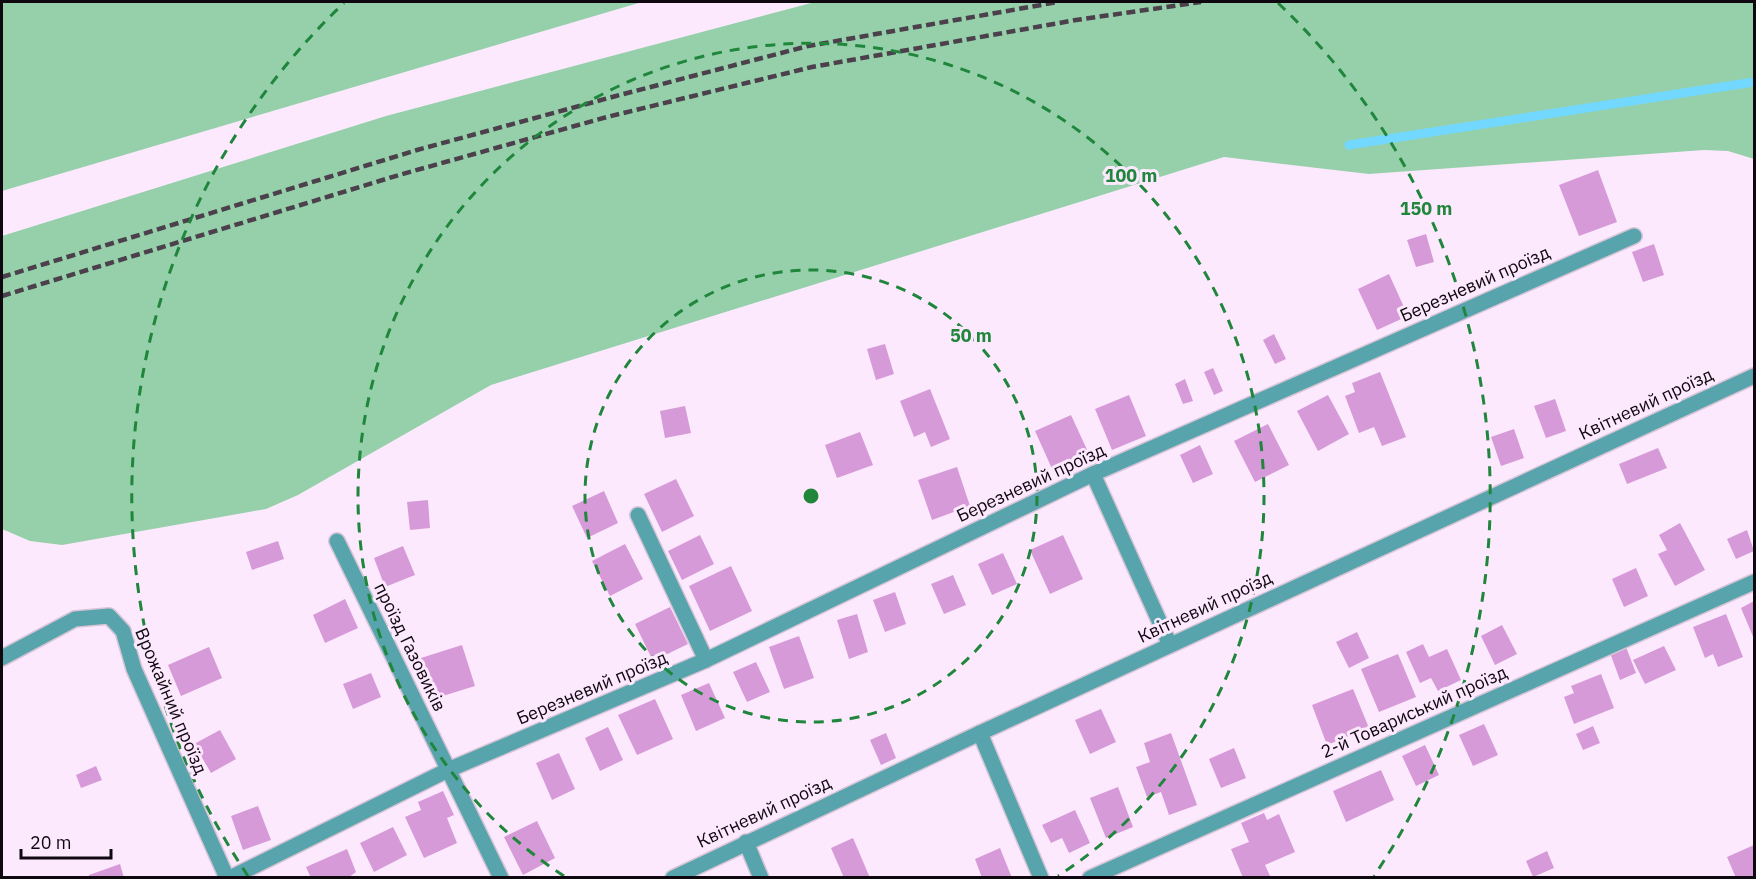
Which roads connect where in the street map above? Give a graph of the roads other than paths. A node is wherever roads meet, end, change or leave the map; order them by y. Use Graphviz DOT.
graph roads {
  1 [pos="1634,236"];
  2 [pos="1755,376"];
  3 [pos="1093,474"];
  4 [pos="638,515"];
  5 [pos="337,541"];
  6 [pos="1755,582"];
  7 [pos="1170,645"];
  8 [pos="2,658"];
  9 [pos="706,660"];
  10 [pos="980,733"];
  11 [pos="448,770"];
  12 [pos="746,842"];
  13 [pos="228,878"];
  14 [pos="501,878"];
  15 [pos="673,878"];
  16 [pos="761,878"];
  17 [pos="1041,878"];
  18 [pos="1090,878"];
  1 -- 3 [label="street, Березневий проїзд"];
  2 -- 7 [label="street, Квітневий проїзд"];
  3 -- 7 [label="street"];
  3 -- 9 [label="street, Березневий проїзд"];
  4 -- 9 [label="street"];
  5 -- 11 [label="street, проїзд Газовиків"];
  6 -- 18 [label="street, 2-й Товариський проїзд"];
  7 -- 10 [label="street, Квітневий проїзд"];
  8 -- 13 [label="street, Врожайний проїзд"];
  9 -- 11 [label="street, Березневий проїзд"];
  10 -- 12 [label="street, Квітневий проїзд"];
  10 -- 17 [label="street"];
  11 -- 13 [label="street, Березневий проїзд"];
  11 -- 14 [label="street"];
  12 -- 15 [label="street, Квітневий проїзд"];
  12 -- 16 [label="street"];
}
